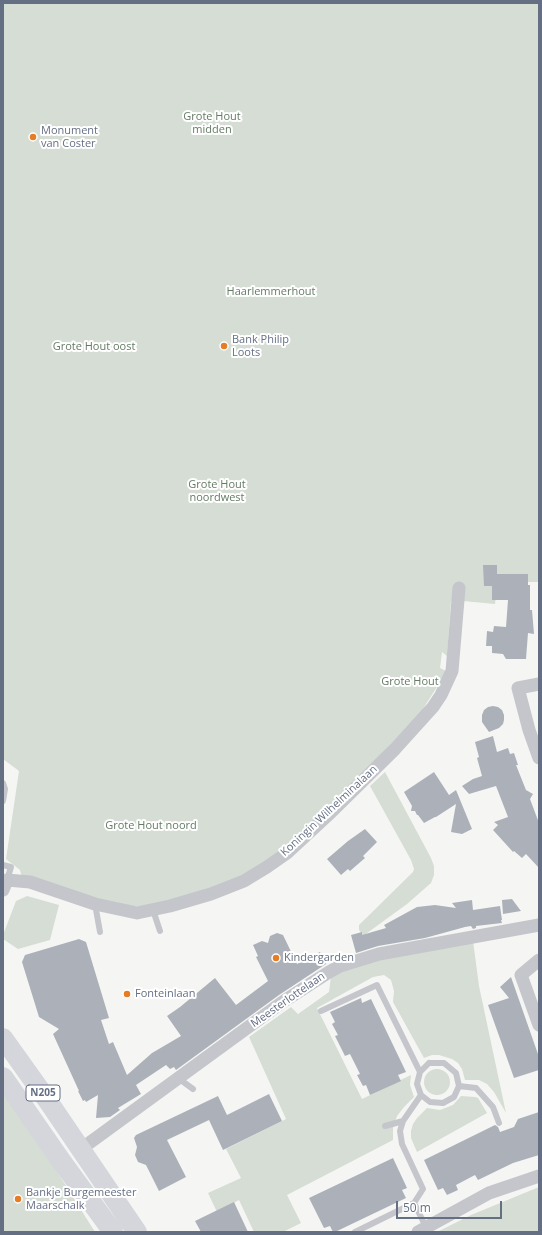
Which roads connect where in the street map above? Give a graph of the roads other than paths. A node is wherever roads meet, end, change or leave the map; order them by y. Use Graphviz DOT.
graph roads {
  1 [pos="459,588"];
  2 [pos="539,684"];
  3 [pos="539,758"];
  4 [pos="3,783"];
  5 [pos="3,801"];
  6 [pos="3,865"];
  7 [pos="5,885"];
  8 [pos="95,904"];
  9 [pos="154,910"];
  10 [pos="539,925"];
  11 [pos="160,931"];
  12 [pos="100,932"];
  13 [pos="539,960"];
  14 [pos="321,1011"];
  15 [pos="539,1025"];
  16 [pos="3,1038"];
  17 [pos="420,1072"];
  18 [pos="3,1077"];
  19 [pos="178,1078"];
  20 [pos="460,1086"];
  21 [pos="193,1090"];
  22 [pos="421,1095"];
  23 [pos="403,1121"];
  24 [pos="499,1123"];
  25 [pos="385,1126"];
  26 [pos="87,1145"];
  27 [pos="539,1176"];
  28 [pos="414,1203"];
  29 [pos="422,1230"];
  30 [pos="113,1232"];
  31 [pos="137,1232"];
  32 [pos="355,1232"];
  1 -- 9 [label="street, Koningin Wilhelminalaan"];
  2 -- 3 [label="street"];
  4 -- 5 [label="lane"];
  6 -- 7 [label="lane"];
  7 -- 8 [label="street, Koningin Wilhelminalaan"];
  8 -- 9 [label="street, Koningin Wilhelminalaan"];
  8 -- 12 [label="lane"];
  9 -- 11 [label="lane"];
  10 -- 19 [label="street, Meesterlottelaan"];
  13 -- 15 [label="street"];
  14 -- 17 [label="lane"];
  16 -- 26 [label="main road, N205"];
  17 -- 20 [label="lane"];
  17 -- 22 [label="lane"];
  18 -- 30 [label="main road, N205"];
  19 -- 21 [label="lane"];
  19 -- 26 [label="street, Meesterlottelaan"];
  20 -- 22 [label="lane"];
  20 -- 24 [label="lane"];
  22 -- 23 [label="lane"];
  23 -- 25 [label="lane"];
  23 -- 28 [label="lane"];
  26 -- 31 [label="main road, N205"];
  27 -- 29 [label="street"];
  28 -- 29 [label="lane"];
  28 -- 32 [label="lane"];
}
